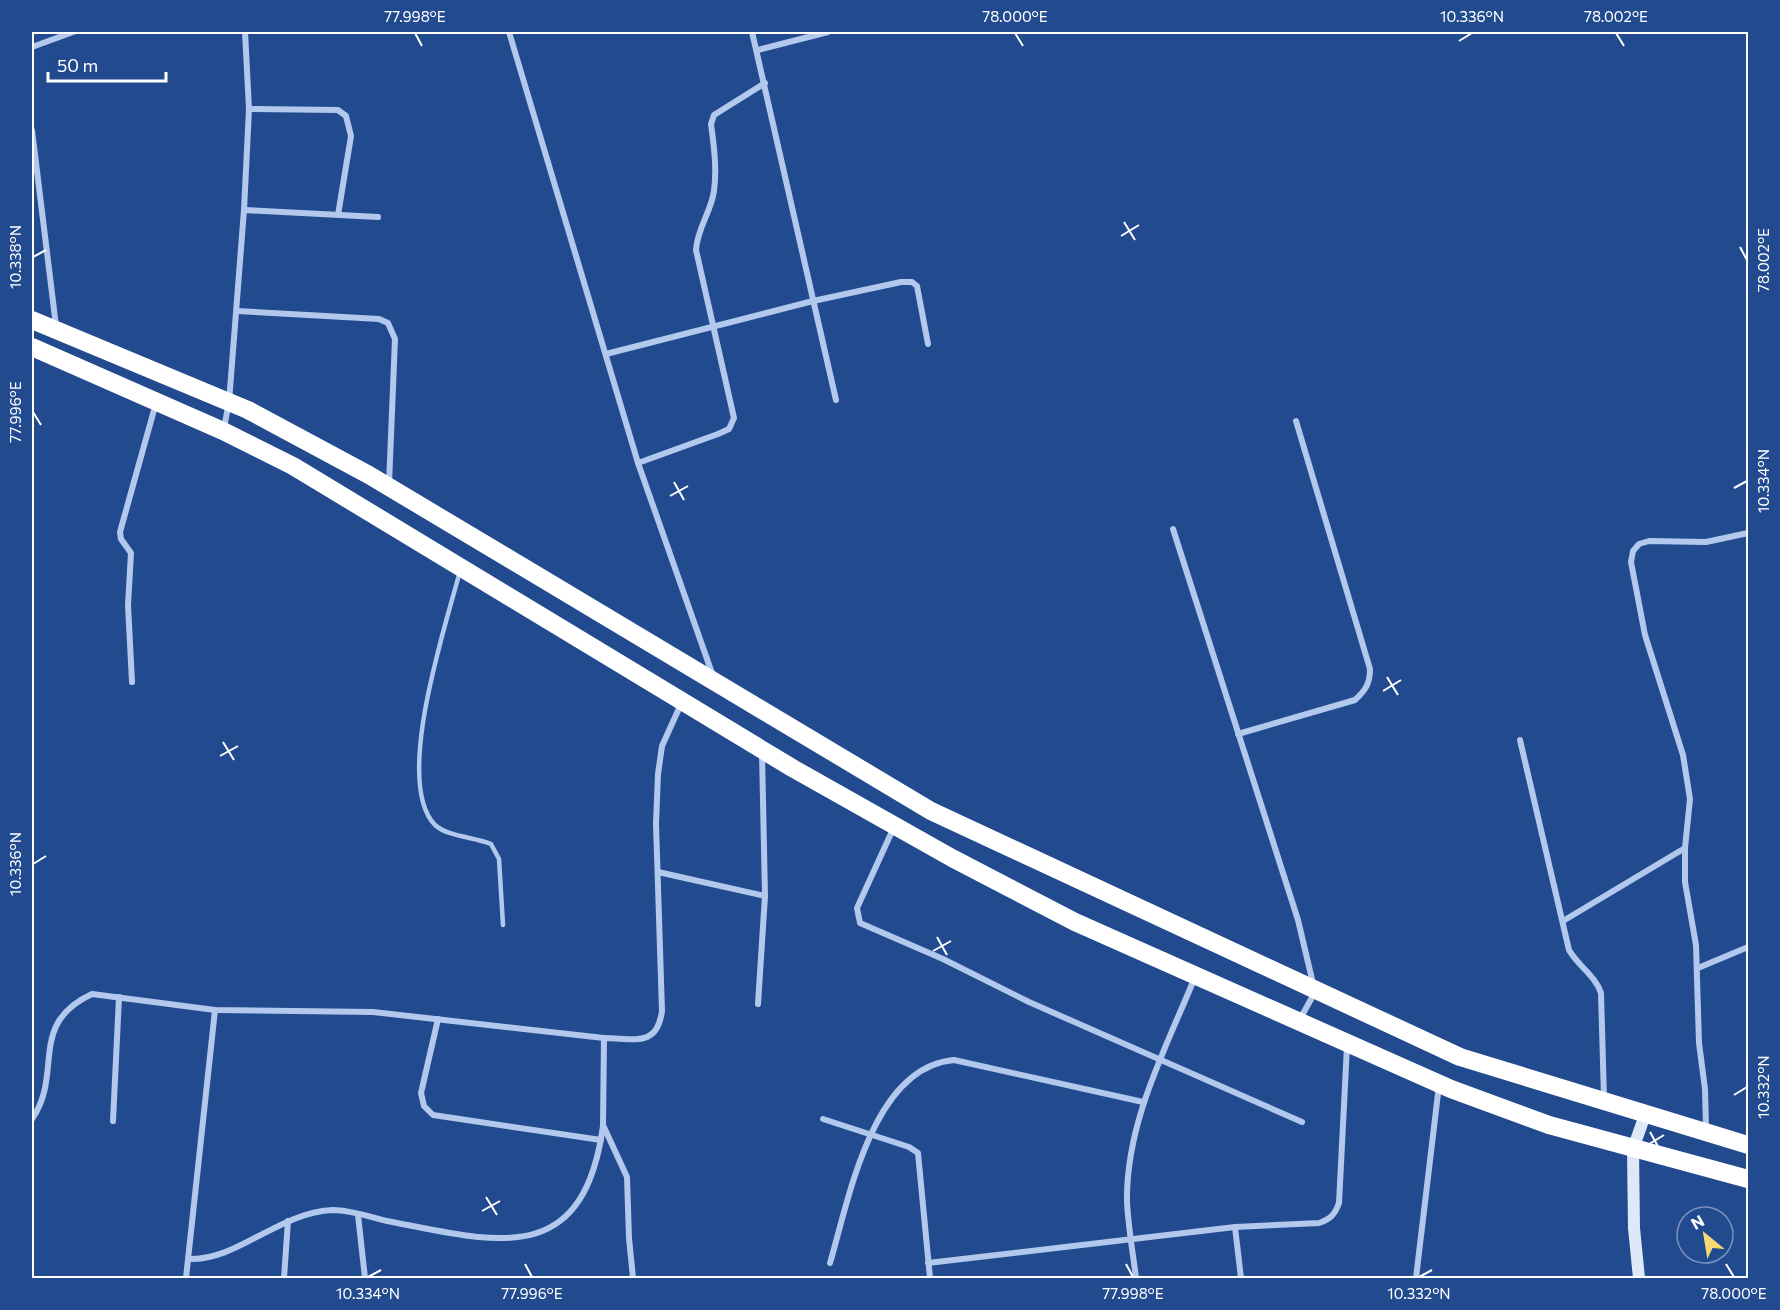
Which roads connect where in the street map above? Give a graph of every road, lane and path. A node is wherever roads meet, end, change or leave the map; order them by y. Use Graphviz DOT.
graph roads {
  1 [pos="73,32"];
  2 [pos="245,32"];
  3 [pos="509,32"];
  4 [pos="753,32"];
  5 [pos="828,32"];
  6 [pos="32,47"];
  7 [pos="758,51"];
  8 [pos="765,83"];
  9 [pos="249,109"];
  10 [pos="32,130"];
  11 [pos="244,210"];
  12 [pos="338,215"];
  13 [pos="378,217"];
  14 [pos="813,301"];
  15 [pos="237,311"];
  16 [pos="32,321"];
  17 [pos="715,326"];
  18 [pos="57,331"];
  19 [pos="928,344"];
  20 [pos="32,347"];
  21 [pos="606,354"];
  22 [pos="836,400"];
  23 [pos="156,402"];
  24 [pos="229,402"];
  25 [pos="1296,421"];
  26 [pos="223,431"];
  27 [pos="638,463"];
  28 [pos="388,487"];
  29 [pos="1173,529"];
  30 [pos="1749,533"];
  31 [pos="461,567"];
  32 [pos="132,682"];
  33 [pos="716,683"];
  34 [pos="683,701"];
  35 [pos="1238,734"];
  36 [pos="1520,740"];
  37 [pos="762,750"];
  38 [pos="895,826"];
  39 [pos="1685,848"];
  40 [pos="658,872"];
  41 [pos="765,896"];
  42 [pos="1563,921"];
  43 [pos="503,925"];
  44 [pos="1749,947"];
  45 [pos="1698,968"];
  46 [pos="1195,976"];
  47 [pos="1315,992"];
  48 [pos="119,997"];
  49 [pos="758,1004"];
  50 [pos="215,1010"];
  51 [pos="438,1019"];
  52 [pos="1299,1021"];
  53 [pos="604,1038"];
  54 [pos="1348,1042"];
  55 [pos="1161,1060"];
  56 [pos="1439,1083"];
  57 [pos="1143,1102"];
  58 [pos="1604,1102"];
  59 [pos="1645,1114"];
  60 [pos="32,1119"];
  61 [pos="823,1119"];
  62 [pos="113,1121"];
  63 [pos="1302,1122"];
  64 [pos="603,1125"];
  65 [pos="1706,1132"];
  66 [pos="871,1134"];
  67 [pos="601,1140"];
  68 [pos="1749,1145"];
  69 [pos="1633,1149"];
  70 [pos="1749,1179"];
  71 [pos="358,1215"];
  72 [pos="288,1221"];
  73 [pos="1235,1227"];
  74 [pos="1132,1239"];
  75 [pos="189,1258"];
  76 [pos="830,1263"];
  77 [pos="928,1263"];
  78 [pos="186,1278"];
  79 [pos="284,1278"];
  80 [pos="365,1278"];
  81 [pos="633,1278"];
  82 [pos="930,1278"];
  83 [pos="1136,1278"];
  84 [pos="1241,1278"];
  85 [pos="1416,1278"];
  86 [pos="1640,1278"];
  1 -- 6 [label="street"];
  2 -- 9 [label="street"];
  3 -- 21 [label="street"];
  4 -- 7 [label="street"];
  5 -- 7 [label="street"];
  7 -- 8 [label="street"];
  8 -- 14 [label="street"];
  8 -- 17 [label="street"];
  9 -- 11 [label="street"];
  9 -- 12 [label="street"];
  10 -- 18 [label="street"];
  11 -- 12 [label="street"];
  11 -- 15 [label="street"];
  12 -- 13 [label="street"];
  14 -- 17 [label="street"];
  14 -- 19 [label="street"];
  14 -- 22 [label="street"];
  15 -- 24 [label="street"];
  15 -- 28 [label="street"];
  16 -- 18 [label="highway"];
  17 -- 21 [label="street"];
  17 -- 27 [label="street"];
  18 -- 24 [label="highway"];
  20 -- 23 [label="highway"];
  21 -- 27 [label="street"];
  23 -- 26 [label="highway"];
  23 -- 32 [label="street"];
  24 -- 26 [label="street"];
  24 -- 28 [label="highway"];
  25 -- 35 [label="street"];
  26 -- 31 [label="highway"];
  27 -- 33 [label="street"];
  28 -- 33 [label="highway"];
  29 -- 35 [label="street"];
  30 -- 39 [label="street"];
  31 -- 34 [label="highway"];
  31 -- 43 [label="lane"];
  33 -- 47 [label="highway"];
  34 -- 37 [label="highway"];
  34 -- 40 [label="street"];
  35 -- 47 [label="street"];
  36 -- 42 [label="street"];
  37 -- 38 [label="highway"];
  37 -- 41 [label="street"];
  38 -- 46 [label="highway"];
  38 -- 55 [label="street"];
  39 -- 42 [label="street"];
  39 -- 45 [label="street"];
  40 -- 41 [label="street"];
  40 -- 53 [label="street"];
  41 -- 49 [label="street"];
  42 -- 58 [label="street"];
  44 -- 45 [label="street"];
  45 -- 65 [label="street"];
  46 -- 52 [label="highway"];
  46 -- 55 [label="street"];
  47 -- 52 [label="street"];
  47 -- 58 [label="highway"];
  48 -- 50 [label="street"];
  48 -- 60 [label="street"];
  48 -- 62 [label="street"];
  50 -- 51 [label="street"];
  50 -- 75 [label="street"];
  51 -- 53 [label="street"];
  51 -- 67 [label="street"];
  52 -- 54 [label="highway"];
  53 -- 64 [label="street"];
  54 -- 56 [label="highway"];
  54 -- 73 [label="street"];
  55 -- 57 [label="street"];
  55 -- 63 [label="street"];
  56 -- 69 [label="highway"];
  56 -- 85 [label="street"];
  57 -- 66 [label="street"];
  57 -- 74 [label="street"];
  58 -- 59 [label="highway"];
  59 -- 65 [label="highway"];
  59 -- 69 [label="street"];
  61 -- 66 [label="street"];
  64 -- 67 [label="street"];
  64 -- 81 [label="street"];
  65 -- 68 [label="highway"];
  66 -- 76 [label="street"];
  66 -- 77 [label="street"];
  67 -- 71 [label="street"];
  69 -- 70 [label="highway"];
  69 -- 86 [label="street"];
  71 -- 72 [label="street"];
  71 -- 80 [label="street"];
  72 -- 75 [label="street"];
  72 -- 79 [label="street"];
  73 -- 74 [label="street"];
  73 -- 84 [label="street"];
  74 -- 77 [label="street"];
  74 -- 83 [label="street"];
  75 -- 78 [label="street"];
  77 -- 82 [label="street"];
}
